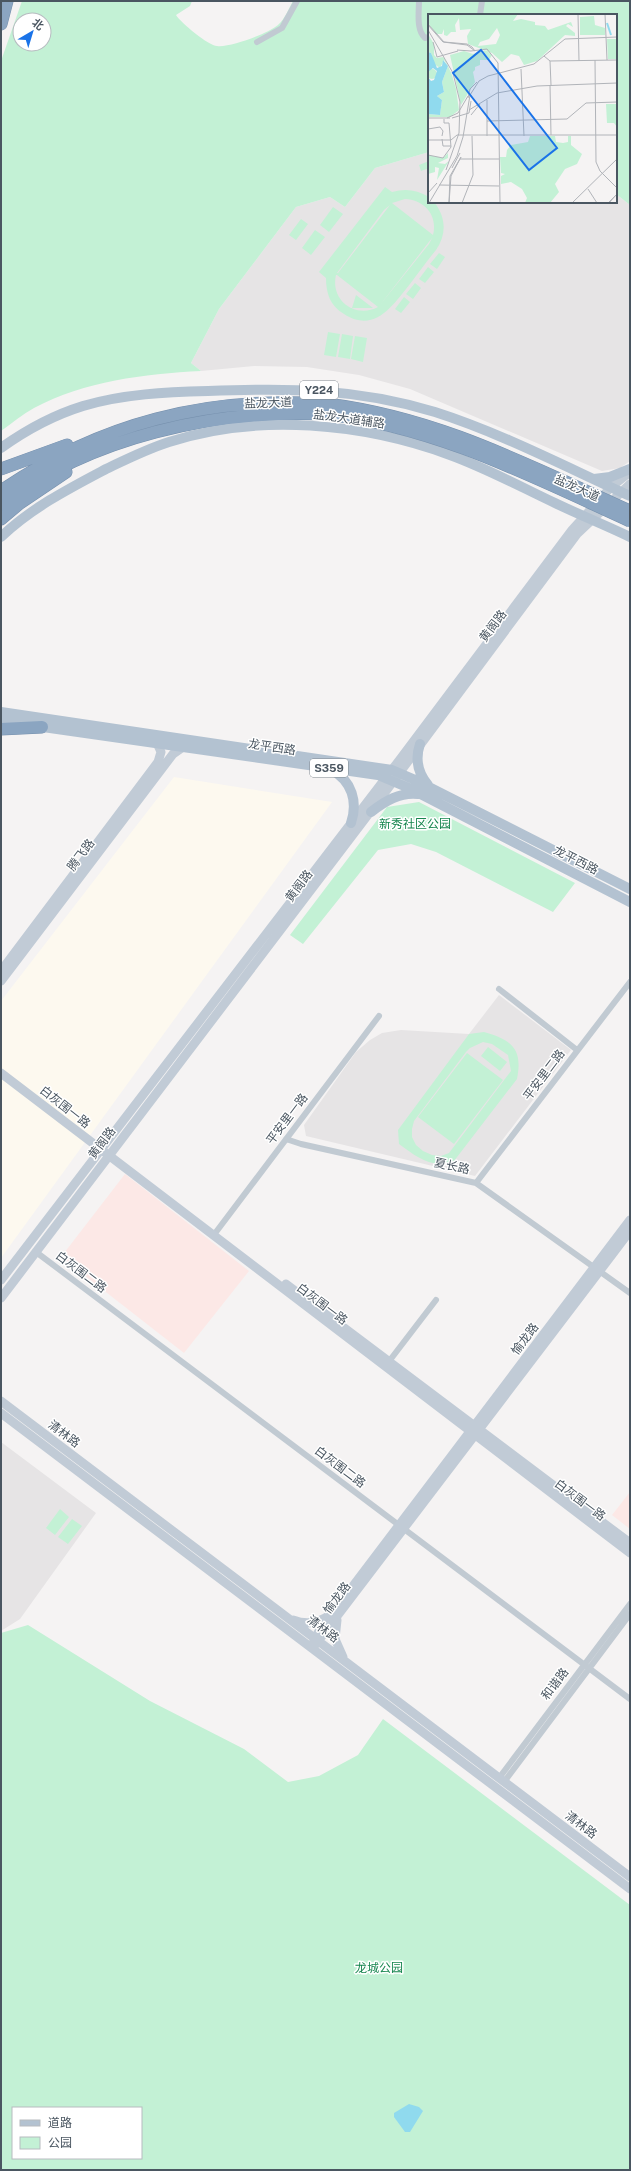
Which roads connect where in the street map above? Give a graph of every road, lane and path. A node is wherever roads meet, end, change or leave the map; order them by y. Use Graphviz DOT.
graph roads {
  1 [pos="8,1"];
  2 [pos="297,1"];
  3 [pos="419,1"];
  4 [pos="482,1"];
  5 [pos="480,14"];
  6 [pos="1,22"];
  7 [pos="428,37"];
  8 [pos="257,42"];
  9 [pos="326,409"];
  10 [pos="107,434"];
  11 [pos="1,448"];
  12 [pos="90,454"];
  13 [pos="550,460"];
  14 [pos="1,469"];
  15 [pos="630,471"];
  16 [pos="591,478"];
  17 [pos="630,484"];
  18 [pos="1,491"];
  19 [pos="621,491"];
  20 [pos="532,492"];
  21 [pos="1,504"];
  22 [pos="630,512"];
  23 [pos="588,518"];
  24 [pos="1,519"];
  25 [pos="630,521"];
  26 [pos="1,537"];
  27 [pos="630,537"];
  28 [pos="4,711"];
  29 [pos="1,721"];
  30 [pos="42,727"];
  31 [pos="1,729"];
  32 [pos="157,743"];
  33 [pos="420,744"];
  34 [pos="183,747"];
  35 [pos="328,768"];
  36 [pos="392,775"];
  37 [pos="431,788"];
  38 [pos="421,794"];
  39 [pos="371,812"];
  40 [pos="482,814"];
  41 [pos="352,823"];
  42 [pos="477,823"];
  43 [pos="630,889"];
  44 [pos="630,902"];
  45 [pos="1,971"];
  46 [pos="1,981"];
  47 [pos="630,982"];
  48 [pos="499,989"];
  49 [pos="379,1016"];
  50 [pos="577,1050"];
  51 [pos="1,1066"];
  52 [pos="1,1073"];
  53 [pos="286,1138"];
  54 [pos="102,1147"];
  55 [pos="110,1153"];
  56 [pos="476,1183"];
  57 [pos="630,1220"];
  58 [pos="630,1231"];
  59 [pos="215,1233"];
  60 [pos="36,1252"];
  61 [pos="598,1268"];
  62 [pos="1,1280"];
  63 [pos="630,1293"];
  64 [pos="1,1298"];
  65 [pos="436,1300"];
  66 [pos="387,1364"];
  67 [pos="1,1401"];
  68 [pos="1,1413"];
  69 [pos="26,1420"];
  70 [pos="20,1428"];
  71 [pos="475,1430"];
  72 [pos="402,1527"];
  73 [pos="630,1543"];
  74 [pos="630,1553"];
  75 [pos="245,1586"];
  76 [pos="239,1593"];
  77 [pos="630,1604"];
  78 [pos="630,1614"];
  79 [pos="335,1615"];
  80 [pos="288,1618"];
  81 [pos="316,1640"];
  82 [pos="311,1648"];
  83 [pos="347,1663"];
  84 [pos="586,1667"];
  85 [pos="630,1699"];
  86 [pos="501,1780"];
  87 [pos="630,1877"];
  88 [pos="630,1889"];
  1 -- 6 [label="highway"];
  2 -- 8 [label="street"];
  3 -- 7 [label="street"];
  4 -- 5 [label="street"];
  9 -- 10 [label="highway, 盐龙大道"];
  9 -- 12 [label="highway, 盐龙大道"];
  9 -- 22 [label="highway, 盐龙大道, bridge"];
  9 -- 25 [label="highway, 盐龙大道, bridge"];
  10 -- 14 [label="highway"];
  10 -- 18 [label="highway, 盐龙大道"];
  11 -- 13 [label="main road, 盐龙大道辅路 / Y224"];
  12 -- 21 [label="highway, 盐龙大道"];
  12 -- 24 [label="highway"];
  13 -- 16 [label="main road, 盐龙大道辅路 / Y224"];
  13 -- 20 [label="main road"];
  15 -- 16 [label="main road"];
  15 -- 19 [label="main road"];
  16 -- 19 [label="main road, 盐龙大道辅路 / Y224"];
  17 -- 19 [label="main road"];
  19 -- 23 [label="main road, 黄阁路"];
  20 -- 23 [label="main road, 盐龙大道辅路"];
  20 -- 26 [label="main road, 盐龙大道辅路"];
  23 -- 27 [label="main road, 盐龙大道辅路"];
  23 -- 33 [label="main road, 黄阁路"];
  23 -- 36 [label="main road, 黄阁路"];
  28 -- 36 [label="main road, 龙平西路 / S359"];
  29 -- 30 [label="main road, 龙平西路 / S359"];
  30 -- 31 [label="highway"];
  30 -- 32 [label="main road, 龙平西路 / S359"];
  32 -- 34 [label="main road, 龙平西路 / S359"];
  32 -- 45 [label="main road, 腾飞路"];
  33 -- 36 [label="main road, 黄阁路"];
  33 -- 37 [label="main road"];
  34 -- 35 [label="main road, 龙平西路 / S359"];
  34 -- 46 [label="main road, 腾飞路"];
  35 -- 36 [label="main road, 龙平西路 / S359"];
  35 -- 41 [label="main road"];
  36 -- 37 [label="main road, 龙平西路 / S359"];
  36 -- 38 [label="main road, 龙平西路 / S359"];
  36 -- 39 [label="main road, 黄阁路"];
  36 -- 41 [label="main road, 黄阁路"];
  37 -- 40 [label="main road, 龙平西路 / S359"];
  38 -- 39 [label="main road"];
  38 -- 42 [label="main road, 龙平西路 / S359"];
  39 -- 55 [label="main road, 黄阁路"];
  40 -- 42 [label="main road"];
  40 -- 43 [label="main road, 龙平西路 / S359"];
  41 -- 54 [label="main road, 黄阁路"];
  42 -- 44 [label="main road, 龙平西路 / S359"];
  47 -- 50 [label="street, 平安里二路"];
  48 -- 50 [label="street"];
  49 -- 53 [label="street, 平安里一路"];
  50 -- 56 [label="street, 平安里二路"];
  51 -- 54 [label="main road, 白灰围一路"];
  52 -- 54 [label="main road, 白灰围一路"];
  53 -- 56 [label="street, 夏长路"];
  53 -- 59 [label="street, 平安里一路"];
  54 -- 55 [label="main road, 白灰围一路"];
  54 -- 62 [label="main road, 黄阁路"];
  55 -- 59 [label="main road, 白灰围一路"];
  55 -- 60 [label="main road, 黄阁路"];
  56 -- 61 [label="street, 夏长路"];
  57 -- 61 [label="main road, 愉龙路"];
  58 -- 61 [label="main road, 愉龙路"];
  59 -- 66 [label="main road, 白灰围一路"];
  60 -- 64 [label="main road, 黄阁路"];
  60 -- 72 [label="street, 白灰围二路"];
  61 -- 63 [label="street, 夏长路"];
  61 -- 71 [label="main road, 愉龙路"];
  65 -- 66 [label="street"];
  66 -- 71 [label="main road, 白灰围一路"];
  67 -- 69 [label="main road, 清林路"];
  68 -- 70 [label="main road, 清林路"];
  69 -- 70 [label="main road"];
  69 -- 75 [label="main road, 清林路"];
  70 -- 76 [label="main road, 清林路"];
  71 -- 72 [label="main road, 愉龙路"];
  71 -- 73 [label="main road, 白灰围一路"];
  71 -- 74 [label="main road, 白灰围一路"];
  72 -- 79 [label="main road, 愉龙路"];
  72 -- 84 [label="street, 白灰围二路"];
  75 -- 76 [label="main road"];
  75 -- 80 [label="main road, 清林路"];
  76 -- 82 [label="main road, 清林路"];
  77 -- 84 [label="street, 和谐路"];
  78 -- 84 [label="street, 和谐路"];
  79 -- 80 [label="main road"];
  79 -- 81 [label="main road, 愉龙路"];
  79 -- 83 [label="main road"];
  80 -- 81 [label="main road, 清林路"];
  81 -- 82 [label="main road, 愉龙路"];
  81 -- 83 [label="main road, 清林路"];
  82 -- 88 [label="main road, 清林路"];
  83 -- 86 [label="main road, 清林路"];
  84 -- 85 [label="street, 白灰围二路"];
  84 -- 86 [label="street, 和谐路"];
  86 -- 87 [label="main road, 清林路"];
}
